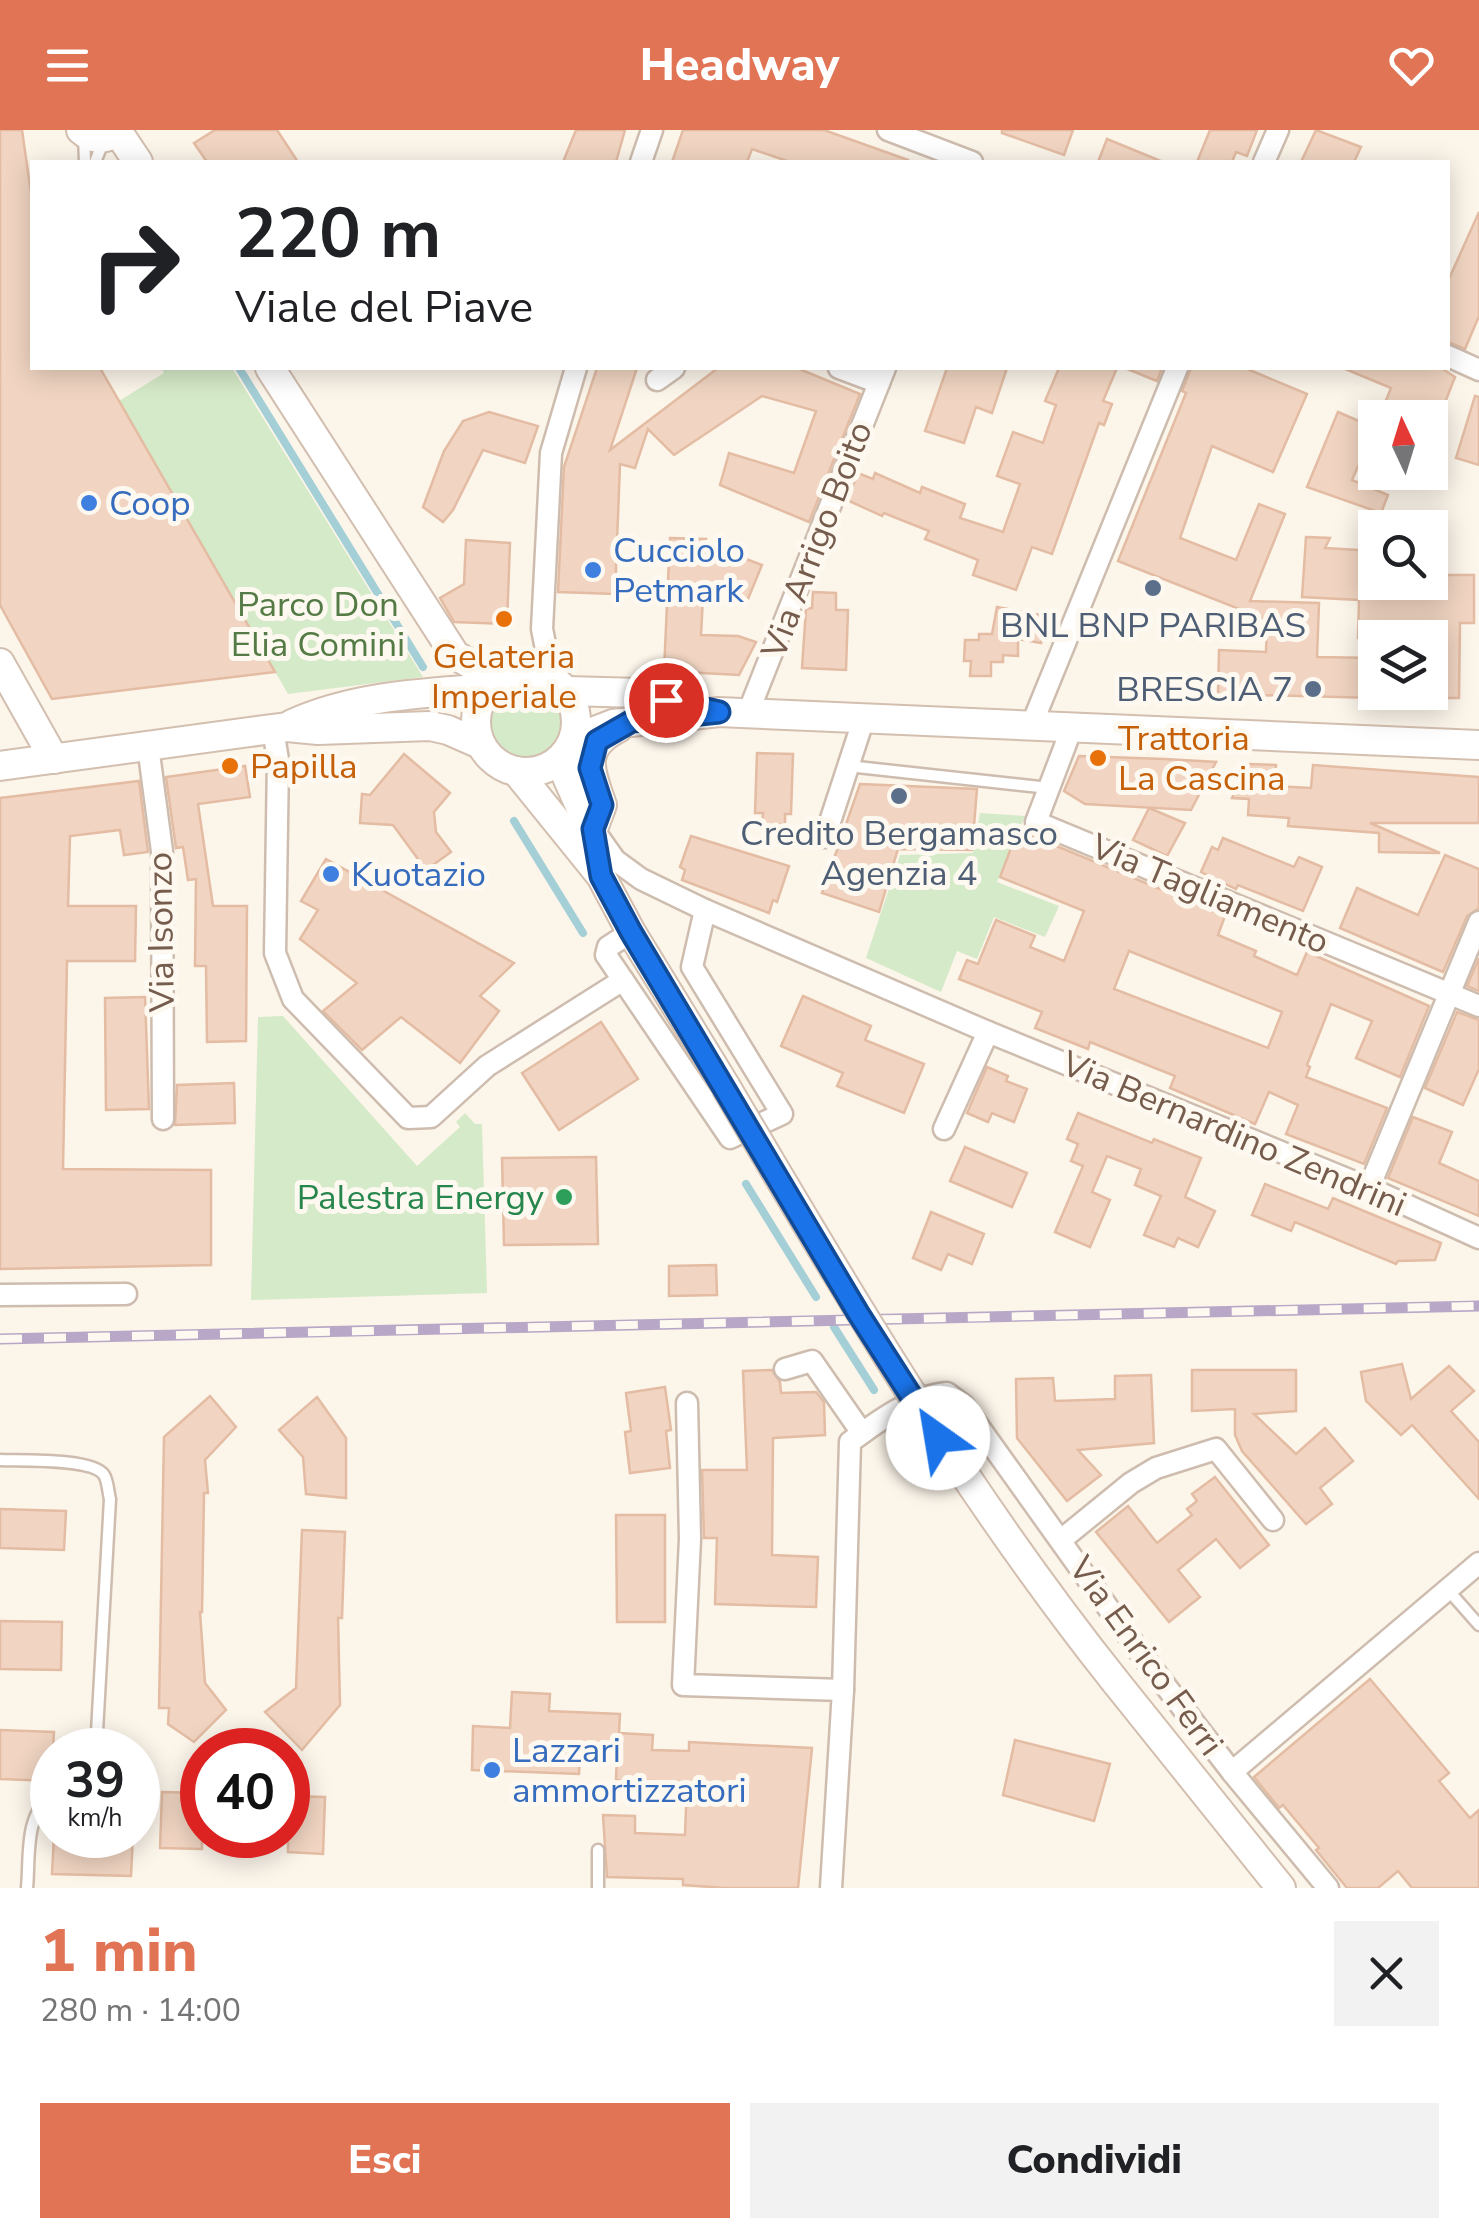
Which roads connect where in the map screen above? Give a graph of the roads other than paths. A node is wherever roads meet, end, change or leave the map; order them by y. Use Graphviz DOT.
graph roads {
  1 [pos="652,130"];
  2 [pos="888,130"];
  3 [pos="1278,130"];
  4 [pos="100,138"];
  5 [pos="85,160"];
  6 [pos="135,160"];
  7 [pos="642,160"];
  8 [pos="965,160"];
  9 [pos="1265,160"];
  10 [pos="1450,357"];
  11 [pos="1477,364"];
  12 [pos="271,370"];
  13 [pos="575,370"];
  14 [pos="851,370"];
  15 [pos="1176,370"];
  16 [pos="882,375"];
  17 [pos="0,663"];
  18 [pos="493,684"];
  19 [pos="560,685"];
  20 [pos="719,712"];
  21 [pos="748,714"];
  22 [pos="864,718"];
  23 [pos="632,721"];
  24 [pos="1032,724"];
  25 [pos="1073,726"];
  26 [pos="280,728"];
  27 [pos="480,744"];
  28 [pos="1479,745"];
  29 [pos="148,746"];
  30 [pos="570,747"];
  31 [pos="54,759"];
  32 [pos="0,766"];
  33 [pos="847,766"];
  34 [pos="516,772"];
  35 [pos="1049,788"];
  36 [pos="593,829"];
  37 [pos="824,837"];
  38 [pos="601,876"];
  39 [pos="705,910"];
  40 [pos="1479,922"];
  41 [pos="631,932"];
  42 [pos="623,980"];
  43 [pos="1449,994"];
  44 [pos="1479,1006"];
  45 [pos="988,1032"];
  46 [pos="163,1118"];
  47 [pos="944,1128"];
  48 [pos="1369,1188"];
  49 [pos="1479,1238"];
  50 [pos="126,1294"];
  51 [pos="0,1295"];
  52 [pos="785,1369"];
  53 [pos="687,1403"];
  54 [pos="869,1429"];
  55 [pos="0,1460"];
  56 [pos="1273,1520"];
  57 [pos="1061,1540"];
  58 [pos="1479,1563"];
  59 [pos="1449,1591"];
  60 [pos="1479,1625"];
  61 [pos="844,1690"];
  62 [pos="97,1728"];
  63 [pos="1232,1772"];
  64 [pos="30,1848"];
  65 [pos="598,1850"];
  66 [pos="27,1888"];
  67 [pos="598,1888"];
  68 [pos="831,1888"];
  69 [pos="1281,1888"];
  70 [pos="1328,1888"];
  1 -- 7 [label="street"];
  2 -- 8 [label="street"];
  3 -- 9 [label="street"];
  4 -- 5 [label="lane"];
  4 -- 6 [label="main road"];
  10 -- 11 [label="street"];
  12 -- 18 [label="main road"];
  13 -- 19 [label="street"];
  14 -- 16 [label="street"];
  15 -- 24 [label="street"];
  16 -- 21 [label="street, Via Arrigo Boito"];
  17 -- 31 [label="main road"];
  18 -- 19 [label="main road"];
  18 -- 26 [label="main road"];
  18 -- 27 [label="main road"];
  19 -- 20 [label="main road"];
  19 -- 30 [label="main road"];
  20 -- 21 [label="main road"];
  20 -- 23 [label="main road"];
  21 -- 22 [label="main road"];
  22 -- 24 [label="main road"];
  22 -- 33 [label="street"];
  23 -- 30 [label="main road"];
  23 -- 36 [label="main road"];
  24 -- 25 [label="main road"];
  25 -- 28 [label="main road"];
  25 -- 35 [label="street, Via Tagliamento"];
  26 -- 27 [label="main road"];
  26 -- 29 [label="main road"];
  26 -- 42 [label="street"];
  27 -- 34 [label="main road"];
  29 -- 31 [label="main road"];
  29 -- 46 [label="street, Via Isonzo"];
  30 -- 34 [label="main road"];
  30 -- 36 [label="main road"];
  31 -- 32 [label="main road"];
  33 -- 35 [label="lane"];
  33 -- 37 [label="street"];
  34 -- 38 [label="main road"];
  35 -- 43 [label="street, Via Tagliamento"];
  36 -- 38 [label="main road"];
  36 -- 39 [label="street, Via Bernardino Zendrini"];
  38 -- 41 [label="main road"];
  39 -- 42 [label="street"];
  39 -- 45 [label="street, Via Bernardino Zendrini"];
  40 -- 43 [label="street"];
  41 -- 42 [label="street"];
  41 -- 69 [label="main road, bridge"];
  43 -- 44 [label="street, Via Tagliamento"];
  43 -- 48 [label="street"];
  45 -- 47 [label="street"];
  45 -- 48 [label="street, Via Bernardino Zendrini"];
  48 -- 49 [label="street, Via Bernardino Zendrini"];
  50 -- 51 [label="street"];
  52 -- 54 [label="street"];
  53 -- 61 [label="street"];
  54 -- 57 [label="street, Via Enrico Ferri"];
  54 -- 61 [label="street"];
  55 -- 62 [label="lane"];
  56 -- 57 [label="street, Via Enrico Ferri"];
  57 -- 63 [label="street, Via Enrico Ferri"];
  58 -- 59 [label="street, Via Enrico Ferri"];
  59 -- 60 [label="lane"];
  59 -- 63 [label="street, Via Enrico Ferri"];
  61 -- 68 [label="street"];
  63 -- 70 [label="street, Via Enrico Ferri"];
  64 -- 66 [label="lane"];
  65 -- 67 [label="lane"];
}
